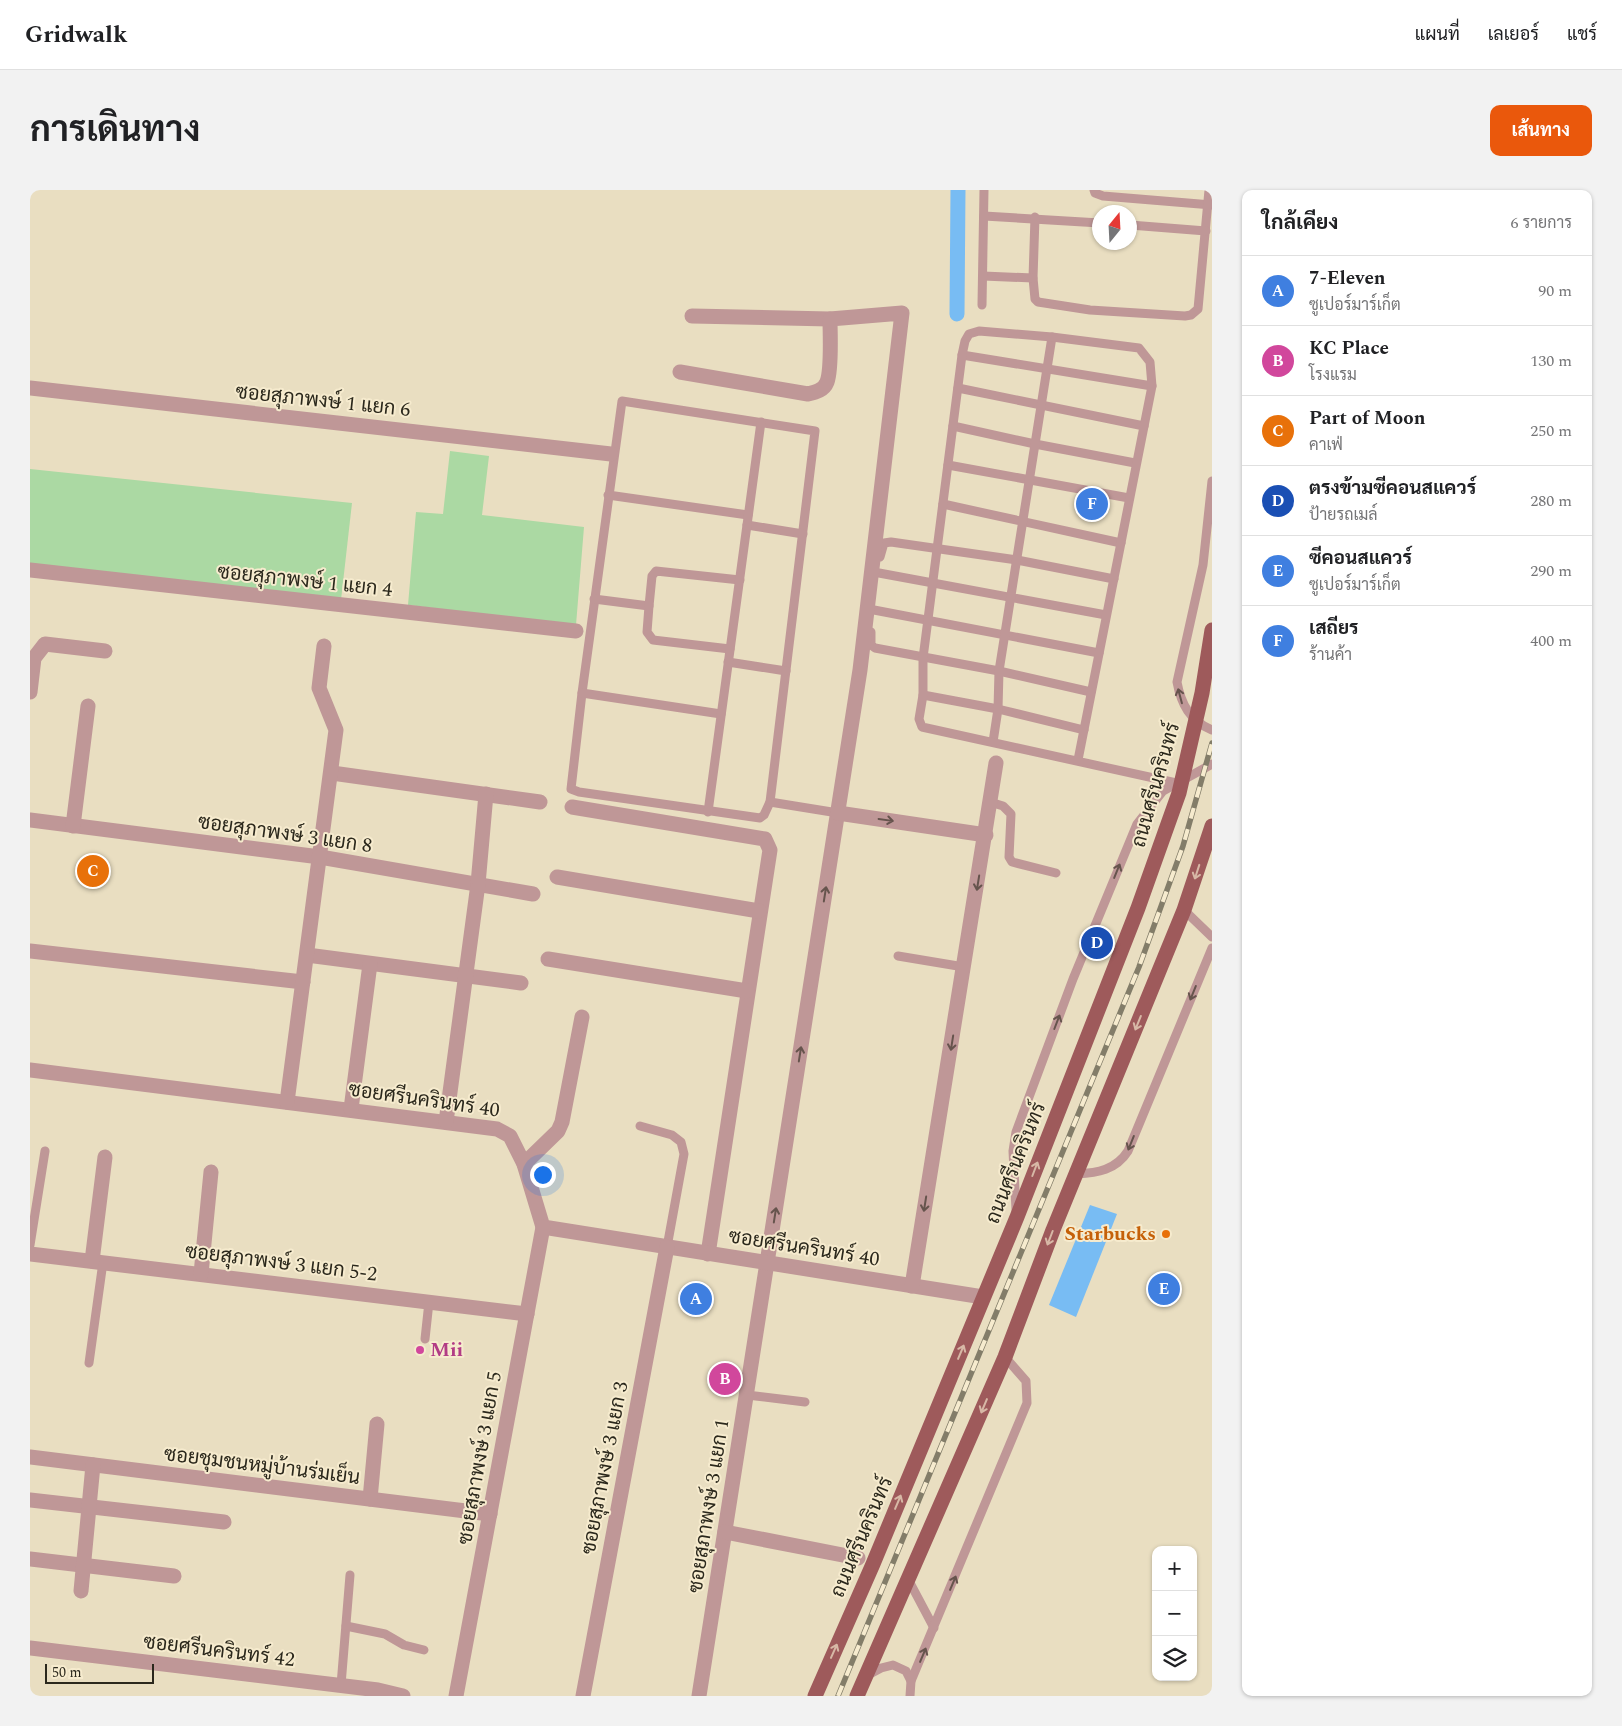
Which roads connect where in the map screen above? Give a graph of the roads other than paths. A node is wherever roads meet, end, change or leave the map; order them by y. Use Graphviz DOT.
graph roads {
  1 [pos="984,190"];
  2 [pos="1094,190"];
  3 [pos="1209,190"];
  4 [pos="1210,205"];
  5 [pos="984,216"];
  6 [pos="1035,217"];
  7 [pos="1092,222"];
  8 [pos="1137,226"];
  9 [pos="1206,232"];
  10 [pos="983,276"];
  11 [pos="1033,278"];
  12 [pos="982,305"];
  13 [pos="692,316"];
  14 [pos="830,319"];
  15 [pos="1052,337"];
  16 [pos="962,355"];
  17 [pos="1047,368"];
  18 [pos="680,372"];
  19 [pos="1152,386"];
  20 [pos="30,388"];
  21 [pos="958,388"];
  22 [pos="1041,406"];
  23 [pos="761,422"];
  24 [pos="953,426"];
  25 [pos="1144,426"];
  26 [pos="1035,444"];
  27 [pos="612,454"];
  28 [pos="1135,463"];
  29 [pos="948,465"];
  30 [pos="1029,478"];
  31 [pos="1212,481"];
  32 [pos="608,495"];
  33 [pos="1129,498"];
  34 [pos="943,504"];
  35 [pos="748,520"];
  36 [pos="1022,523"];
  37 [pos="803,534"];
  38 [pos="1121,544"];
  39 [pos="937,547"];
  40 [pos="1017,560"];
  41 [pos="30,570"];
  42 [pos="879,573"];
  43 [pos="1114,578"];
  44 [pos="740,580"];
  45 [pos="932,582"];
  46 [pos="1011,596"];
  47 [pos="594,599"];
  48 [pos="649,606"];
  49 [pos="874,610"];
  50 [pos="1106,615"];
  51 [pos="928,619"];
  52 [pos="1212,630"];
  53 [pos="576,631"];
  54 [pos="1004,636"];
  55 [pos="324,646"];
  56 [pos="730,649"];
  57 [pos="105,651"];
  58 [pos="1099,653"];
  59 [pos="923,658"];
  60 [pos="728,662"];
  61 [pos="786,671"];
  62 [pos="999,671"];
  63 [pos="30,692"];
  64 [pos="1091,692"];
  65 [pos="582,693"];
  66 [pos="923,695"];
  67 [pos="88,706"];
  68 [pos="998,708"];
  69 [pos="721,714"];
  70 [pos="1084,730"];
  71 [pos="1212,730"];
  72 [pos="993,742"];
  73 [pos="1078,760"];
  74 [pos="996,763"];
  75 [pos="1212,764"];
  76 [pos="332,773"];
  77 [pos="1181,784"];
  78 [pos="486,794"];
  79 [pos="540,802"];
  80 [pos="770,802"];
  81 [pos="990,802"];
  82 [pos="572,807"];
  83 [pos="708,812"];
  84 [pos="838,813"];
  85 [pos="30,820"];
  86 [pos="73,826"];
  87 [pos="1212,826"];
  88 [pos="986,835"];
  89 [pos="320,857"];
  90 [pos="1056,873"];
  91 [pos="557,877"];
  92 [pos="478,884"];
  93 [pos="533,894"];
  94 [pos="1184,910"];
  95 [pos="759,911"];
  96 [pos="1212,937"];
  97 [pos="1212,948"];
  98 [pos="30,950"];
  99 [pos="307,955"];
  100 [pos="898,956"];
  101 [pos="548,959"];
  102 [pos="370,964"];
  103 [pos="964,967"];
  104 [pos="465,977"];
  105 [pos="303,982"];
  106 [pos="521,983"];
  107 [pos="747,991"];
  108 [pos="582,1017"];
  109 [pos="30,1070"];
  110 [pos="287,1102"];
  111 [pos="351,1109"];
  112 [pos="446,1122"];
  113 [pos="640,1126"];
  114 [pos="45,1151"];
  115 [pos="105,1157"];
  116 [pos="524,1164"];
  117 [pos="211,1172"];
  118 [pos="1077,1174"];
  119 [pos="1017,1217"];
  120 [pos="543,1227"];
  121 [pos="30,1245"];
  122 [pos="667,1247"];
  123 [pos="30,1254"];
  124 [pos="708,1254"];
  125 [pos="97,1261"];
  126 [pos="768,1263"];
  127 [pos="201,1274"];
  128 [pos="912,1286"];
  129 [pos="983,1297"];
  130 [pos="429,1302"];
  131 [pos="527,1314"];
  132 [pos="425,1339"];
  133 [pos="1005,1357"];
  134 [pos="89,1363"];
  135 [pos="747,1395"];
  136 [pos="805,1402"];
  137 [pos="376,1424"];
  138 [pos="30,1457"];
  139 [pos="93,1465"];
  140 [pos="370,1499"];
  141 [pos="30,1500"];
  142 [pos="89,1507"];
  143 [pos="490,1514"];
  144 [pos="224,1522"];
  145 [pos="725,1532"];
  146 [pos="858,1558"];
  147 [pos="30,1559"];
  148 [pos="83,1566"];
  149 [pos="350,1575"];
  150 [pos="174,1576"];
  151 [pos="908,1579"];
  152 [pos="80,1592"];
  153 [pos="346,1626"];
  154 [pos="934,1628"];
  155 [pos="30,1648"];
  156 [pos="424,1650"];
  157 [pos="865,1677"];
  158 [pos="911,1681"];
  159 [pos="341,1691"];
  160 [pos="403,1696"];
  161 [pos="456,1696"];
  162 [pos="583,1696"];
  163 [pos="699,1696"];
  164 [pos="815,1696"];
  165 [pos="857,1696"];
  166 [pos="910,1696"];
  1 -- 5 [label="lane"];
  2 -- 4 [label="lane"];
  3 -- 4 [label="lane"];
  4 -- 9 [label="lane"];
  5 -- 6 [label="lane"];
  5 -- 10 [label="lane"];
  6 -- 7 [label="lane"];
  6 -- 11 [label="lane"];
  8 -- 9 [label="lane"];
  9 -- 11 [label="lane"];
  10 -- 11 [label="lane"];
  10 -- 12 [label="lane"];
  13 -- 14 [label="street"];
  14 -- 18 [label="street"];
  14 -- 84 [label="street, ซอยสุภาพงษ์ 3 แยก 1"];
  15 -- 16 [label="lane"];
  15 -- 17 [label="lane"];
  15 -- 19 [label="lane"];
  16 -- 17 [label="lane"];
  16 -- 21 [label="lane"];
  17 -- 19 [label="lane"];
  17 -- 22 [label="lane"];
  19 -- 25 [label="lane"];
  20 -- 27 [label="street, ซอยสุภาพงษ์ 1 แยก 6"];
  21 -- 22 [label="lane"];
  21 -- 24 [label="lane"];
  22 -- 25 [label="lane"];
  22 -- 26 [label="lane"];
  23 -- 27 [label="lane"];
  23 -- 35 [label="lane"];
  23 -- 37 [label="lane"];
  24 -- 26 [label="lane"];
  24 -- 29 [label="lane"];
  25 -- 28 [label="lane"];
  26 -- 28 [label="lane"];
  26 -- 30 [label="lane"];
  27 -- 32 [label="lane"];
  28 -- 33 [label="lane"];
  29 -- 30 [label="lane"];
  29 -- 34 [label="lane"];
  30 -- 33 [label="lane"];
  30 -- 36 [label="lane"];
  71 -- 31 [label="lane, one-way"];
  32 -- 35 [label="lane"];
  32 -- 47 [label="lane"];
  33 -- 38 [label="lane"];
  34 -- 36 [label="lane"];
  34 -- 39 [label="lane"];
  35 -- 37 [label="lane"];
  35 -- 44 [label="lane"];
  36 -- 38 [label="lane"];
  36 -- 40 [label="lane"];
  37 -- 61 [label="lane"];
  38 -- 43 [label="lane"];
  39 -- 40 [label="lane"];
  39 -- 42 [label="lane"];
  39 -- 45 [label="lane"];
  40 -- 43 [label="lane"];
  40 -- 46 [label="lane"];
  41 -- 53 [label="street, ซอยสุภาพงษ์ 1 แยก 4"];
  42 -- 45 [label="lane"];
  42 -- 49 [label="lane"];
  43 -- 50 [label="lane"];
  44 -- 48 [label="lane"];
  44 -- 56 [label="lane"];
  45 -- 46 [label="lane"];
  45 -- 51 [label="lane"];
  46 -- 50 [label="lane"];
  46 -- 54 [label="lane"];
  47 -- 48 [label="lane"];
  47 -- 65 [label="lane"];
  48 -- 56 [label="lane"];
  49 -- 51 [label="lane"];
  49 -- 59 [label="lane"];
  50 -- 58 [label="lane"];
  51 -- 54 [label="lane"];
  51 -- 59 [label="lane"];
  52 -- 77 [label="main road, ถนนศรีนครินทร์"];
  54 -- 58 [label="lane"];
  54 -- 62 [label="lane"];
  55 -- 76 [label="street"];
  56 -- 60 [label="lane"];
  57 -- 63 [label="street"];
  58 -- 64 [label="lane"];
  59 -- 62 [label="lane"];
  59 -- 66 [label="lane"];
  60 -- 61 [label="lane"];
  60 -- 69 [label="lane"];
  61 -- 80 [label="lane"];
  62 -- 64 [label="lane"];
  62 -- 68 [label="lane"];
  64 -- 70 [label="lane"];
  65 -- 69 [label="lane"];
  65 -- 83 [label="lane"];
  66 -- 68 [label="lane"];
  66 -- 72 [label="lane"];
  67 -- 86 [label="street"];
  68 -- 70 [label="lane"];
  68 -- 72 [label="lane"];
  69 -- 83 [label="lane"];
  70 -- 73 [label="lane"];
  72 -- 73 [label="lane"];
  73 -- 77 [label="lane"];
  74 -- 81 [label="street"];
  119 -- 75 [label="lane, one-way"];
  76 -- 78 [label="street"];
  76 -- 89 [label="street"];
  119 -- 77 [label="main road, ถนนศรีนครินทร์, one-way"];
  78 -- 79 [label="street"];
  78 -- 92 [label="street"];
  80 -- 83 [label="lane"];
  80 -- 84 [label="lane"];
  81 -- 88 [label="street"];
  81 -- 90 [label="lane"];
  82 -- 95 [label="street"];
  84 -- 88 [label="street, one-way"];
  126 -- 84 [label="street, ซอยสุภาพงษ์ 3 แยก 1, one-way"];
  85 -- 86 [label="street, ซอยสุภาพงษ์ 3 แยก 8"];
  86 -- 89 [label="street, ซอยสุภาพงษ์ 3 แยก 8"];
  87 -- 94 [label="main road, one-way"];
  88 -- 103 [label="street, one-way"];
  89 -- 92 [label="street, ซอยสุภาพงษ์ 3 แยก 8"];
  89 -- 99 [label="street"];
  91 -- 95 [label="street"];
  92 -- 93 [label="street, ซอยสุภาพงษ์ 3 แยก 8"];
  92 -- 104 [label="street"];
  94 -- 96 [label="lane"];
  94 -- 118 [label="main road, one-way"];
  95 -- 107 [label="street"];
  97 -- 118 [label="lane, one-way"];
  98 -- 105 [label="street"];
  99 -- 102 [label="street"];
  99 -- 105 [label="street"];
  100 -- 103 [label="lane"];
  101 -- 107 [label="street"];
  102 -- 104 [label="street"];
  102 -- 111 [label="street"];
  103 -- 128 [label="street, one-way"];
  104 -- 106 [label="street"];
  104 -- 112 [label="street"];
  105 -- 110 [label="street"];
  107 -- 124 [label="street"];
  108 -- 116 [label="street"];
  109 -- 110 [label="street, ซอยศรีนครินทร์ 40"];
  110 -- 111 [label="street, ซอยศรีนครินทร์ 40"];
  111 -- 112 [label="street, ซอยศรีนครินทร์ 40"];
  112 -- 116 [label="street, ซอยศรีนครินทร์ 40"];
  113 -- 122 [label="lane"];
  114 -- 121 [label="lane"];
  115 -- 125 [label="street"];
  116 -- 120 [label="street, ซอยศรีนครินทร์ 40"];
  117 -- 127 [label="street"];
  118 -- 133 [label="main road, one-way"];
  119 -- 129 [label="main road, ถนนศรีนครินทร์"];
  120 -- 122 [label="street, ซอยศรีนครินทร์ 40"];
  120 -- 131 [label="street, ซอยสุภาพงษ์ 3 แยก 5"];
  122 -- 124 [label="street, ซอยศรีนครินทร์ 40"];
  122 -- 162 [label="street, ซอยสุภาพงษ์ 3 แยก 3"];
  123 -- 125 [label="street, ซอยสุภาพงษ์ 3 แยก 5-2"];
  124 -- 126 [label="street, ซอยศรีนครินทร์ 40"];
  125 -- 127 [label="street, ซอยสุภาพงษ์ 3 แยก 5-2"];
  125 -- 134 [label="lane"];
  126 -- 128 [label="street, ซอยศรีนครินทร์ 40"];
  126 -- 135 [label="street, ซอยสุภาพงษ์ 3 แยก 1"];
  127 -- 130 [label="street, ซอยสุภาพงษ์ 3 แยก 5-2"];
  128 -- 129 [label="street, ซอยศรีนครินทร์ 40"];
  164 -- 129 [label="main road, ถนนศรีนครินทร์, one-way"];
  130 -- 131 [label="street, ซอยสุภาพงษ์ 3 แยก 5-2"];
  130 -- 132 [label="lane"];
  131 -- 143 [label="street, ซอยสุภาพงษ์ 3 แยก 5"];
  133 -- 151 [label="main road, one-way"];
  154 -- 133 [label="lane, one-way"];
  135 -- 136 [label="lane"];
  135 -- 145 [label="street, ซอยสุภาพงษ์ 3 แยก 1"];
  137 -- 140 [label="street"];
  138 -- 139 [label="street, ซอยชุมชนหมู่บ้านร่มเย็น"];
  139 -- 140 [label="street, ซอยชุมชนหมู่บ้านร่มเย็น"];
  139 -- 142 [label="street"];
  140 -- 143 [label="street, ซอยชุมชนหมู่บ้านร่มเย็น"];
  141 -- 142 [label="street"];
  142 -- 144 [label="street"];
  142 -- 148 [label="street"];
  143 -- 161 [label="street, ซอยสุภาพงษ์ 3 แยก 5"];
  145 -- 146 [label="street"];
  145 -- 163 [label="street, ซอยสุภาพงษ์ 3 แยก 1"];
  147 -- 148 [label="street"];
  148 -- 150 [label="street"];
  148 -- 152 [label="street"];
  149 -- 153 [label="lane"];
  151 -- 154 [label="lane"];
  151 -- 157 [label="main road"];
  153 -- 156 [label="lane"];
  153 -- 159 [label="lane"];
  158 -- 154 [label="lane, one-way"];
  155 -- 159 [label="street, ซอยศรีนครินทร์ 42"];
  157 -- 158 [label="lane"];
  157 -- 165 [label="main road"];
  158 -- 166 [label="lane"];
  159 -- 160 [label="street, ซอยศรีนครินทร์ 42"];
}
